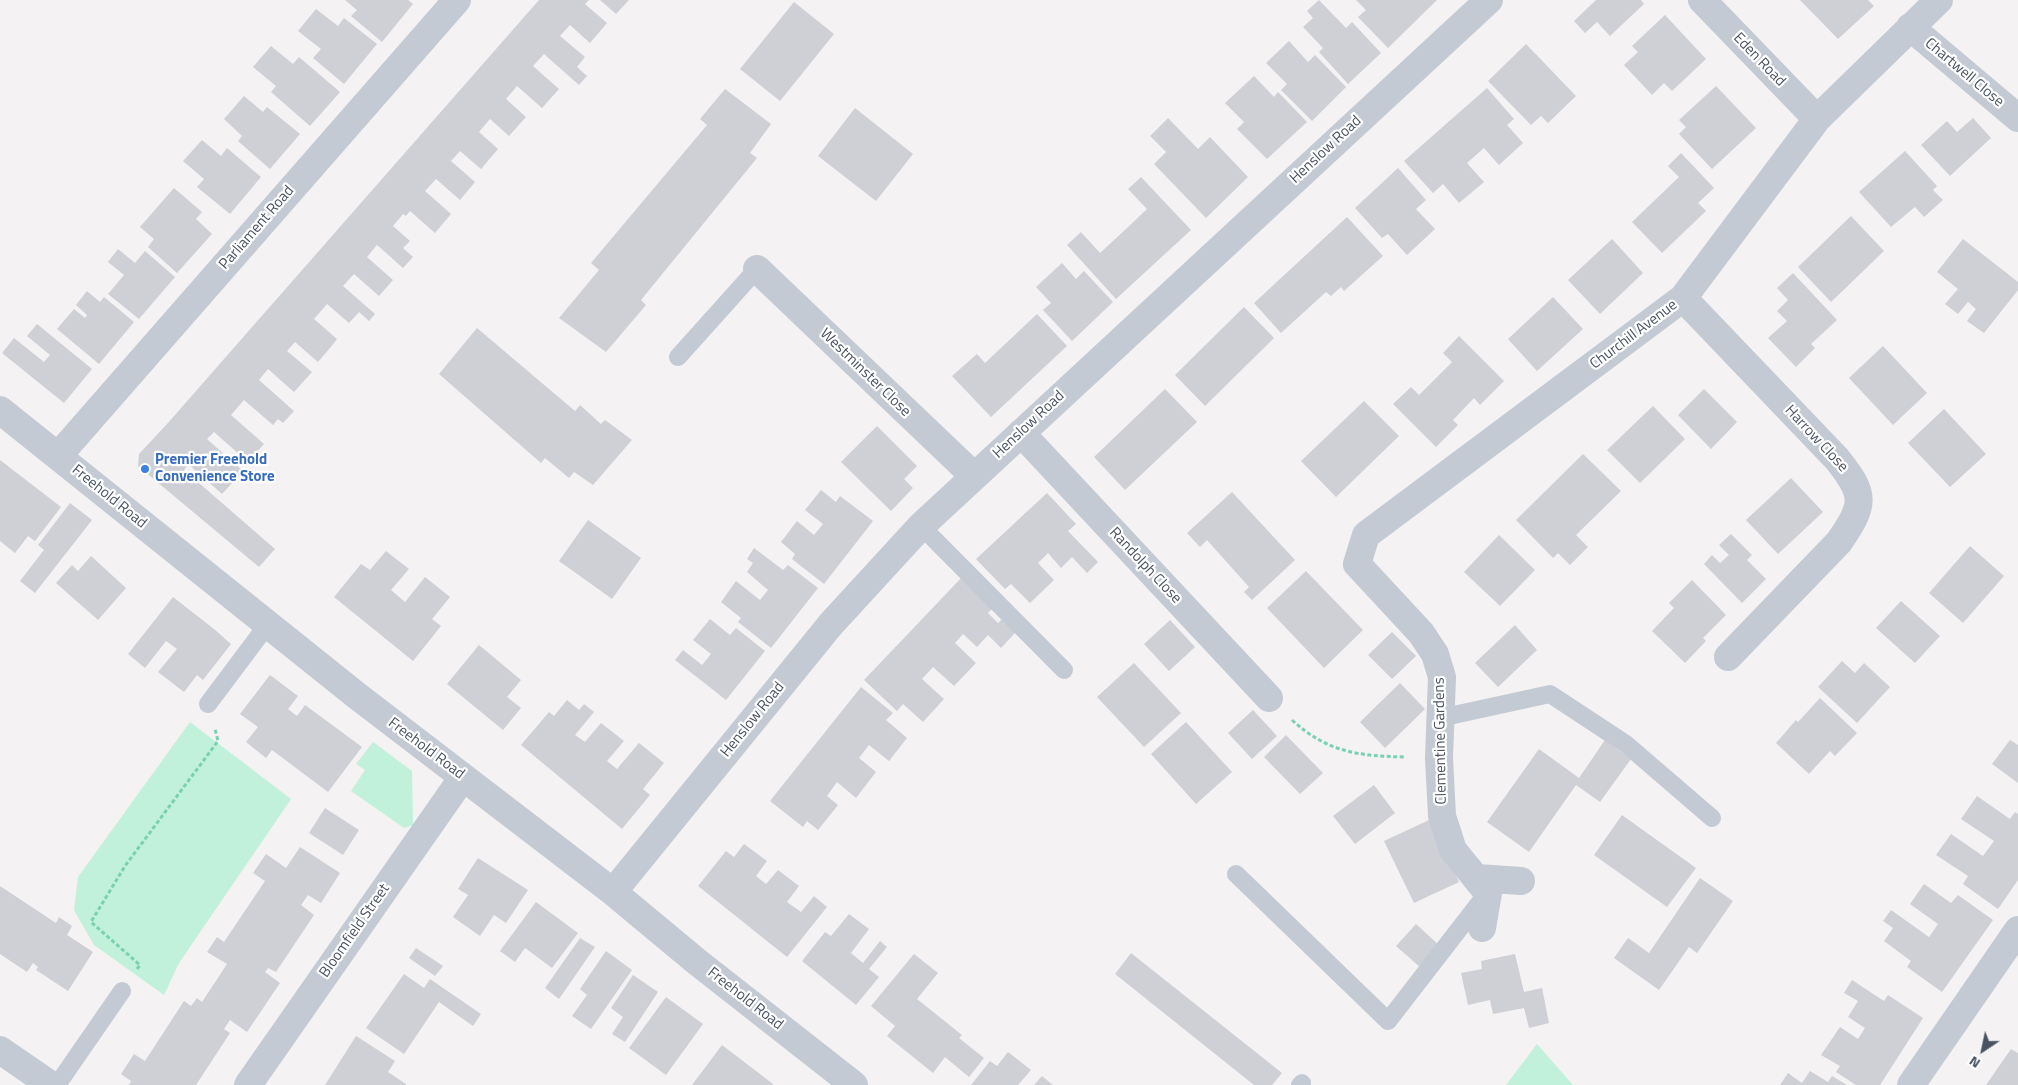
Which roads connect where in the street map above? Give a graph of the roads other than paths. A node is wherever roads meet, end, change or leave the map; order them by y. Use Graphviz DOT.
graph roads {
  1 [pos="457,0"];
  2 [pos="1489,0"];
  3 [pos="1702,0"];
  4 [pos="1939,0"];
  5 [pos="1910,27"];
  6 [pos="2018,118"];
  7 [pos="1817,119"];
  8 [pos="757,269"];
  9 [pos="1683,298"];
  10 [pos="678,357"];
  11 [pos="0,410"];
  12 [pos="1021,433"];
  13 [pos="58,456"];
  14 [pos="974,476"];
  15 [pos="920,526"];
  16 [pos="1366,535"];
  17 [pos="268,624"];
  18 [pos="1728,657"];
  19 [pos="1064,670"];
  20 [pos="1269,698"];
  21 [pos="208,704"];
  22 [pos="1440,718"];
  23 [pos="463,777"];
  24 [pos="1712,818"];
  25 [pos="1236,874"];
  26 [pos="1522,881"];
  27 [pos="1482,886"];
  28 [pos="613,892"];
  29 [pos="1482,928"];
  30 [pos="2018,930"];
  31 [pos="122,990"];
  32 [pos="0,1050"];
  33 [pos="51,1085"];
  34 [pos="57,1085"];
  35 [pos="248,1085"];
  36 [pos="854,1085"];
  37 [pos="1911,1085"];
  1 -- 13 [label="street, Parliament Road"];
  2 -- 12 [label="street, Henslow Road"];
  3 -- 7 [label="street, Eden Road"];
  4 -- 5 [label="street, Churchill Avenue"];
  5 -- 6 [label="street, Chartwell Close"];
  5 -- 7 [label="street, Churchill Avenue"];
  7 -- 9 [label="street, Churchill Avenue"];
  8 -- 10 [label="lane"];
  8 -- 14 [label="street, Westminster Close"];
  9 -- 16 [label="street, Churchill Avenue"];
  9 -- 18 [label="street, Harrow Close"];
  11 -- 13 [label="street, Freehold Road"];
  12 -- 14 [label="street, Henslow Road"];
  12 -- 20 [label="street, Randolph Close"];
  13 -- 17 [label="street, Freehold Road"];
  14 -- 15 [label="street, Henslow Road"];
  15 -- 19 [label="lane"];
  15 -- 28 [label="street, Henslow Road"];
  16 -- 22 [label="street, Clementine Gardens"];
  17 -- 21 [label="lane"];
  17 -- 23 [label="street, Freehold Road"];
  22 -- 24 [label="lane"];
  22 -- 27 [label="street, Clementine Gardens"];
  23 -- 28 [label="street, Freehold Road"];
  23 -- 35 [label="street, Bloomfield Street"];
  25 -- 27 [label="lane"];
  26 -- 27 [label="street"];
  27 -- 29 [label="street"];
  28 -- 36 [label="street, Freehold Road"];
  30 -- 37 [label="street"];
  31 -- 34 [label="lane"];
  32 -- 33 [label="street"];
}
